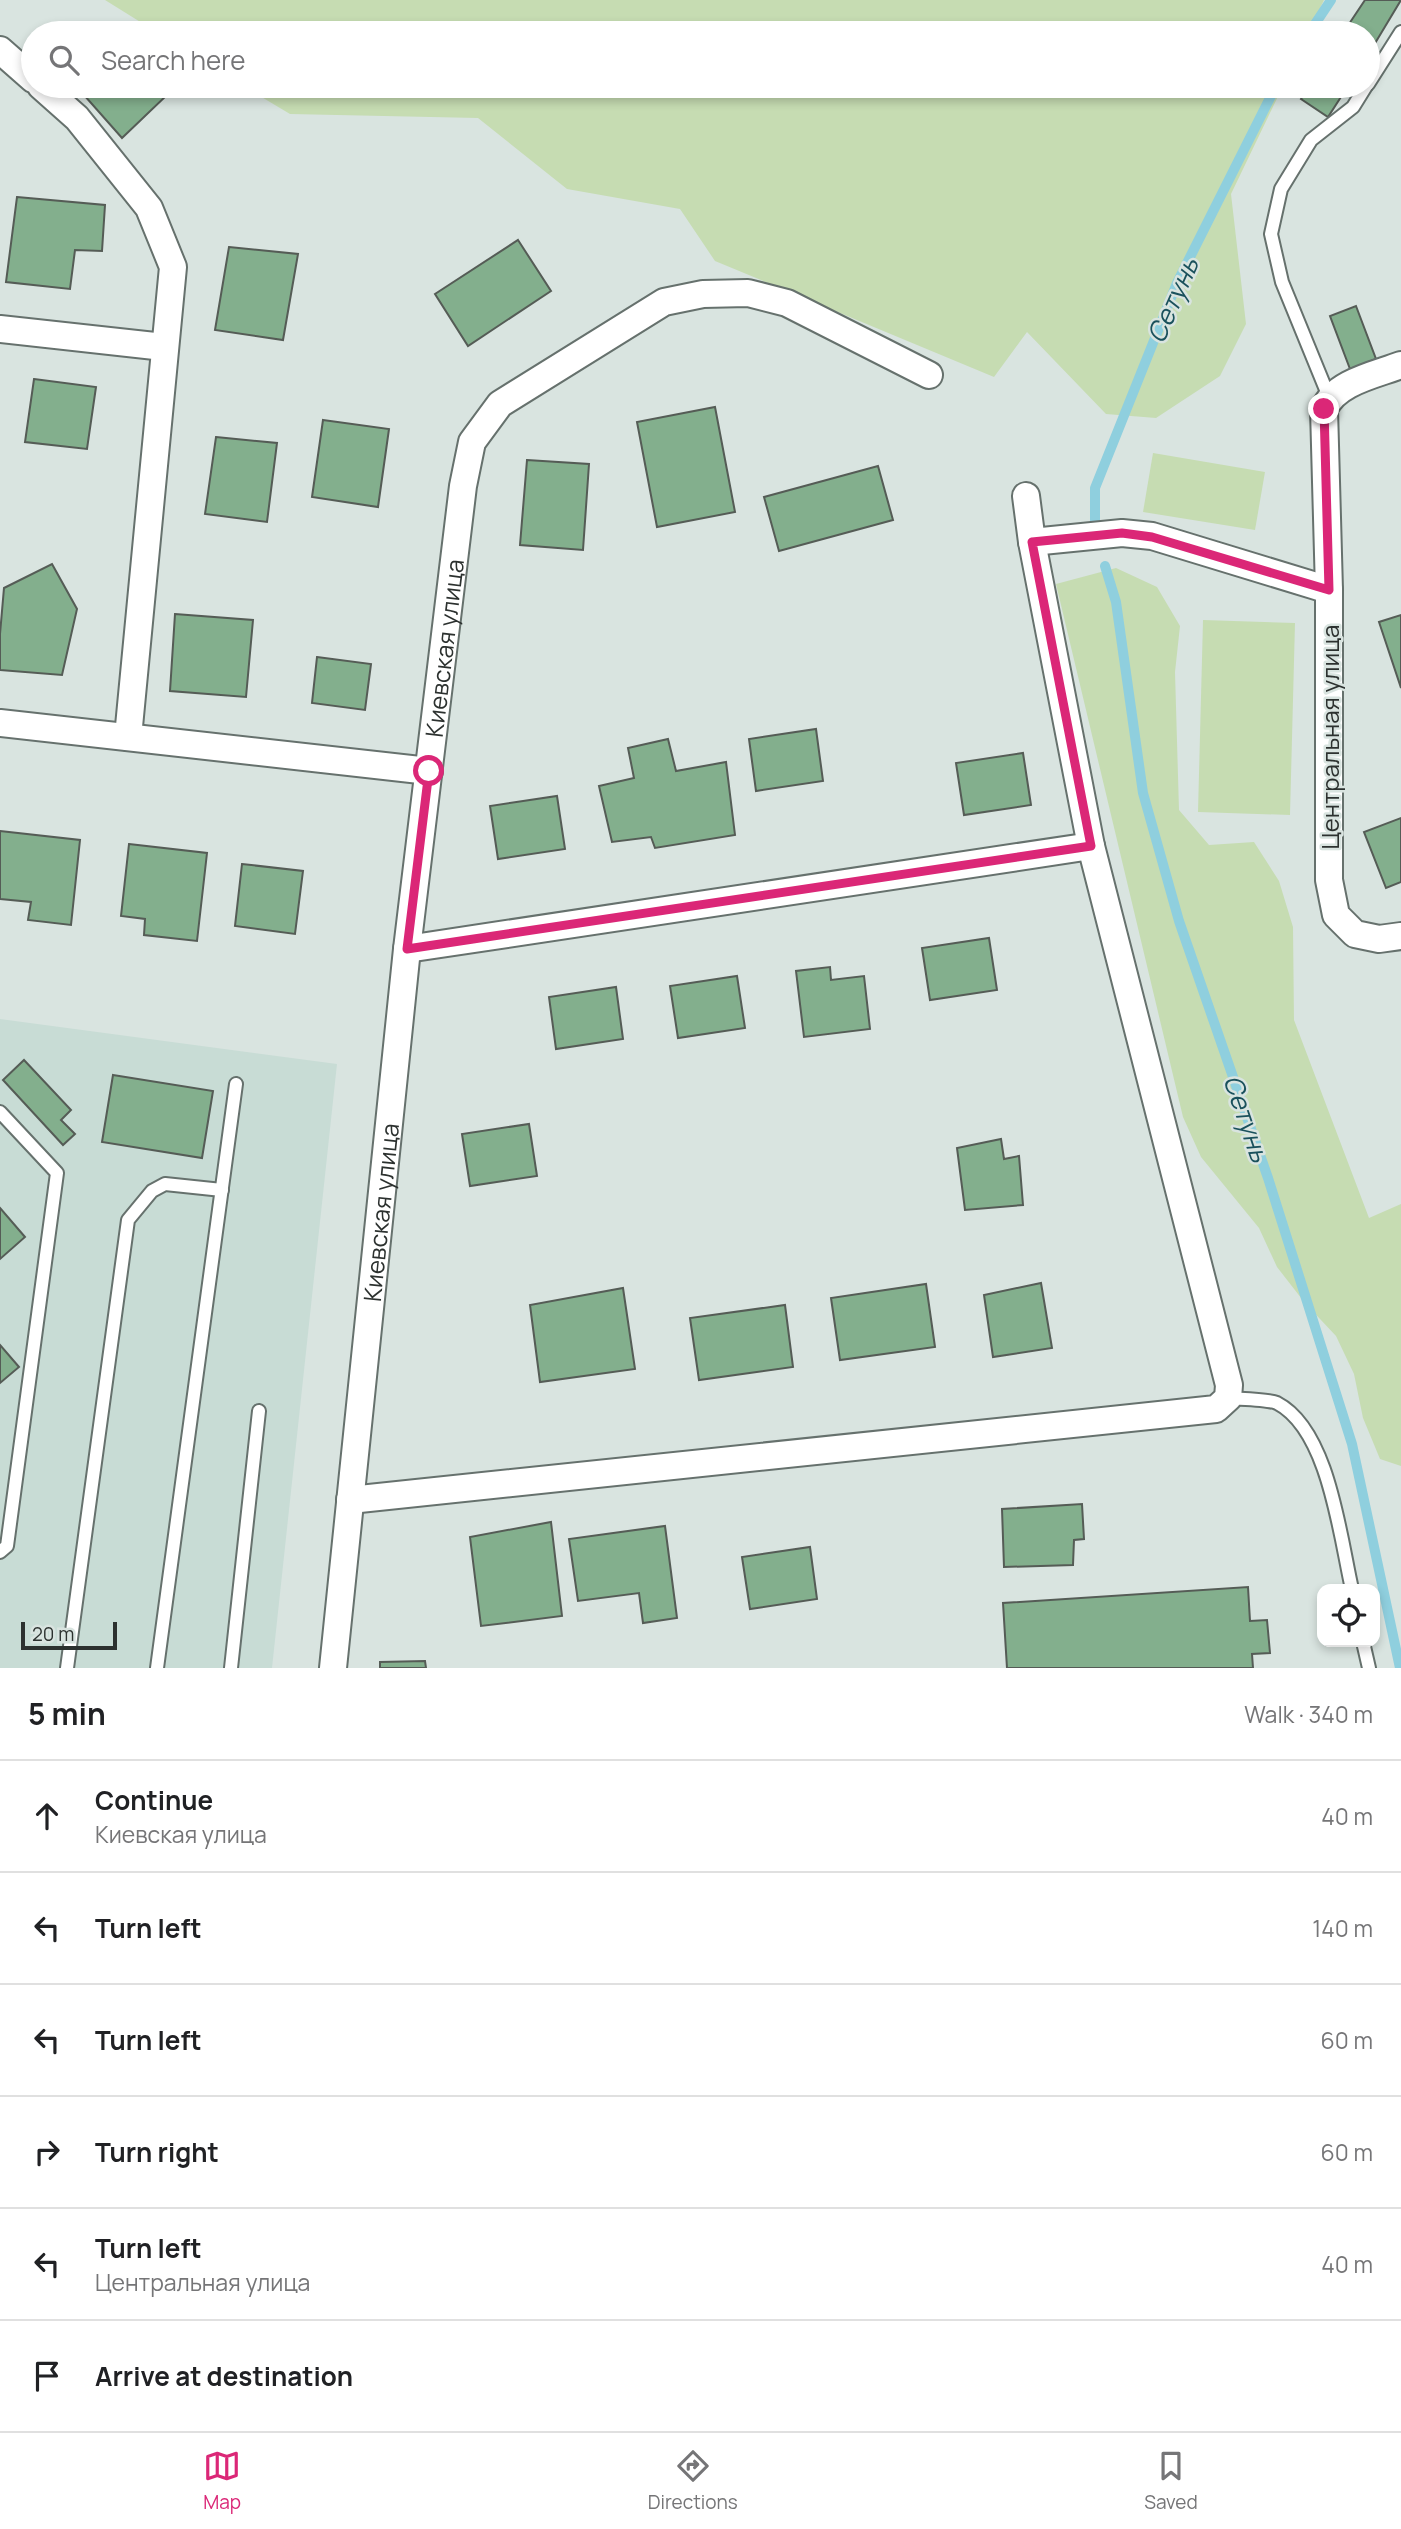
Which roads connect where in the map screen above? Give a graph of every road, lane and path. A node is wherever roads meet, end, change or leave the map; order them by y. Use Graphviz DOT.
graph roads {
  1 [pos="1401,32"];
  2 [pos="0,50"];
  3 [pos="1380,65"];
  4 [pos="21,68"];
  5 [pos="55,98"];
  6 [pos="1359,98"];
  7 [pos="0,329"];
  8 [pos="164,347"];
  9 [pos="1401,365"];
  10 [pos="929,374"];
  11 [pos="1329,397"];
  12 [pos="1026,496"];
  13 [pos="1032,542"];
  14 [pos="1329,590"];
  15 [pos="0,723"];
  16 [pos="128,737"];
  17 [pos="429,771"];
  18 [pos="1091,846"];
  19 [pos="1401,936"];
  20 [pos="407,949"];
  21 [pos="236,1084"];
  22 [pos="0,1112"];
  23 [pos="222,1190"];
  24 [pos="1228,1398"];
  25 [pos="258,1411"];
  26 [pos="350,1500"];
  27 [pos="0,1552"];
  28 [pos="1351,1584"];
  29 [pos="1364,1647"];
  30 [pos="67,1668"];
  31 [pos="157,1668"];
  32 [pos="231,1668"];
  33 [pos="333,1668"];
  34 [pos="1369,1668"];
  1 -- 3 [label="lane"];
  2 -- 4 [label="street"];
  5 -- 8 [label="street"];
  6 -- 11 [label="lane"];
  7 -- 8 [label="street"];
  8 -- 16 [label="street"];
  9 -- 11 [label="street"];
  10 -- 17 [label="street, Киевская улица"];
  11 -- 14 [label="street, Центральная улица"];
  12 -- 13 [label="street"];
  13 -- 14 [label="street"];
  13 -- 18 [label="street"];
  14 -- 19 [label="street, Центральная улица"];
  15 -- 16 [label="street"];
  16 -- 17 [label="street"];
  17 -- 20 [label="street, Киевская улица"];
  18 -- 20 [label="street"];
  18 -- 24 [label="street"];
  20 -- 26 [label="street, Киевская улица"];
  21 -- 23 [label="lane"];
  22 -- 27 [label="lane"];
  23 -- 30 [label="lane"];
  23 -- 31 [label="lane"];
  24 -- 26 [label="street"];
  24 -- 28 [label="lane"];
  25 -- 32 [label="lane"];
  26 -- 33 [label="street, Киевская улица"];
  29 -- 34 [label="lane"];
}
